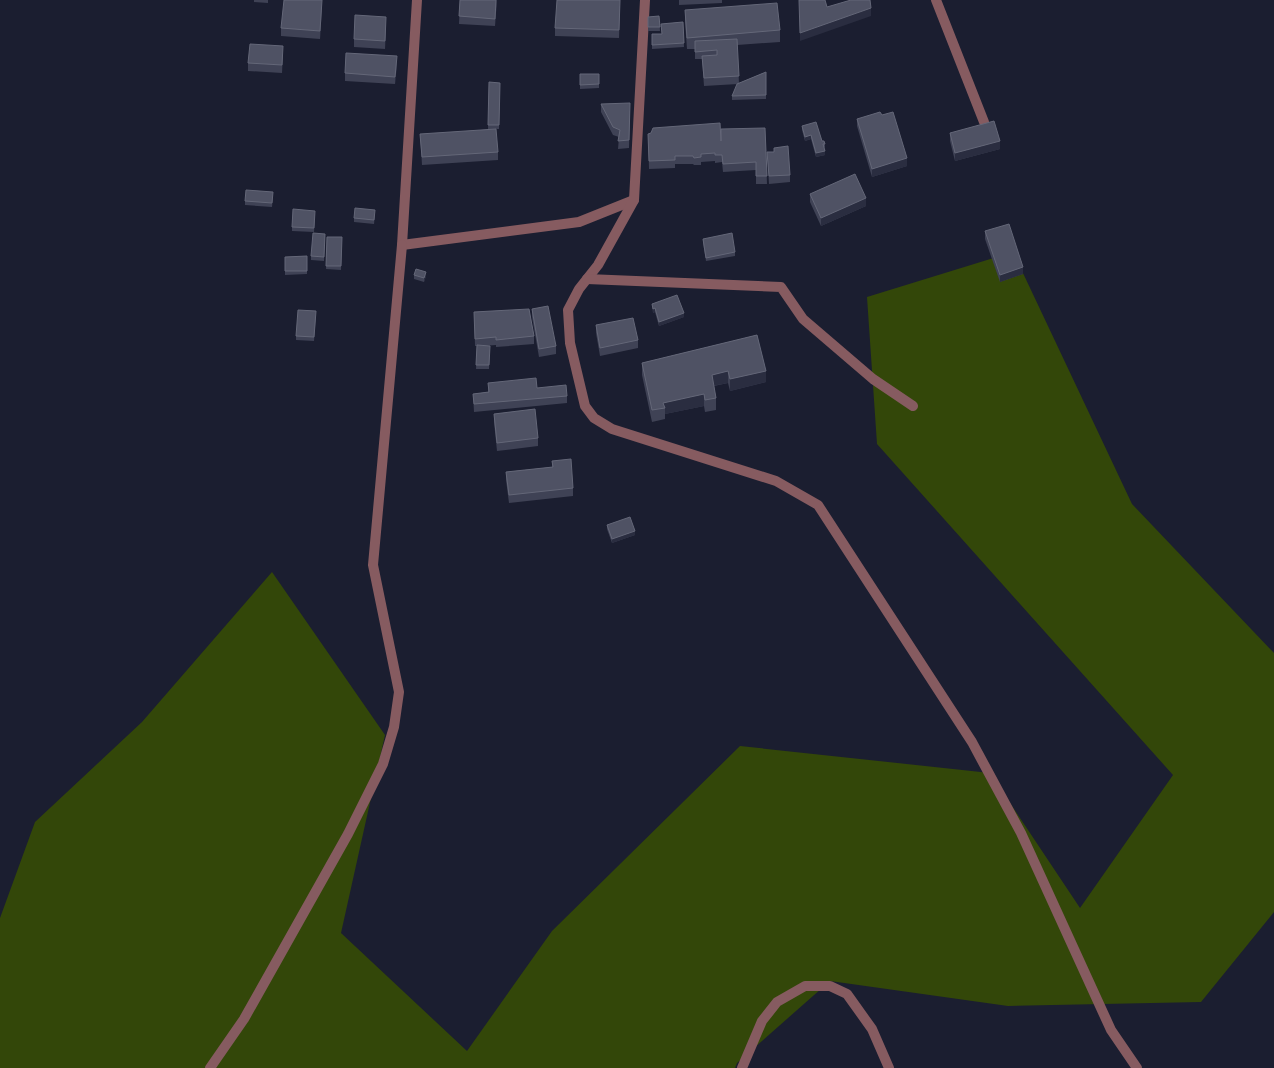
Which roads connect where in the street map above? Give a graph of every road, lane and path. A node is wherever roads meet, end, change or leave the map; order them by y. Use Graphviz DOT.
graph roads {
  1 [pos="417,0"];
  2 [pos="645,0"];
  3 [pos="936,0"];
  4 [pos="984,122"];
  5 [pos="634,200"];
  6 [pos="402,245"];
  7 [pos="587,279"];
  8 [pos="913,406"];
  9 [pos="210,1068"];
  10 [pos="742,1068"];
  11 [pos="889,1068"];
  12 [pos="1137,1068"];
  1 -- 6 [label="street"];
  2 -- 5 [label="street"];
  3 -- 4 [label="street"];
  5 -- 6 [label="street"];
  5 -- 7 [label="street"];
  6 -- 9 [label="street"];
  7 -- 8 [label="street"];
  7 -- 12 [label="street"];
  10 -- 11 [label="street"];
}
